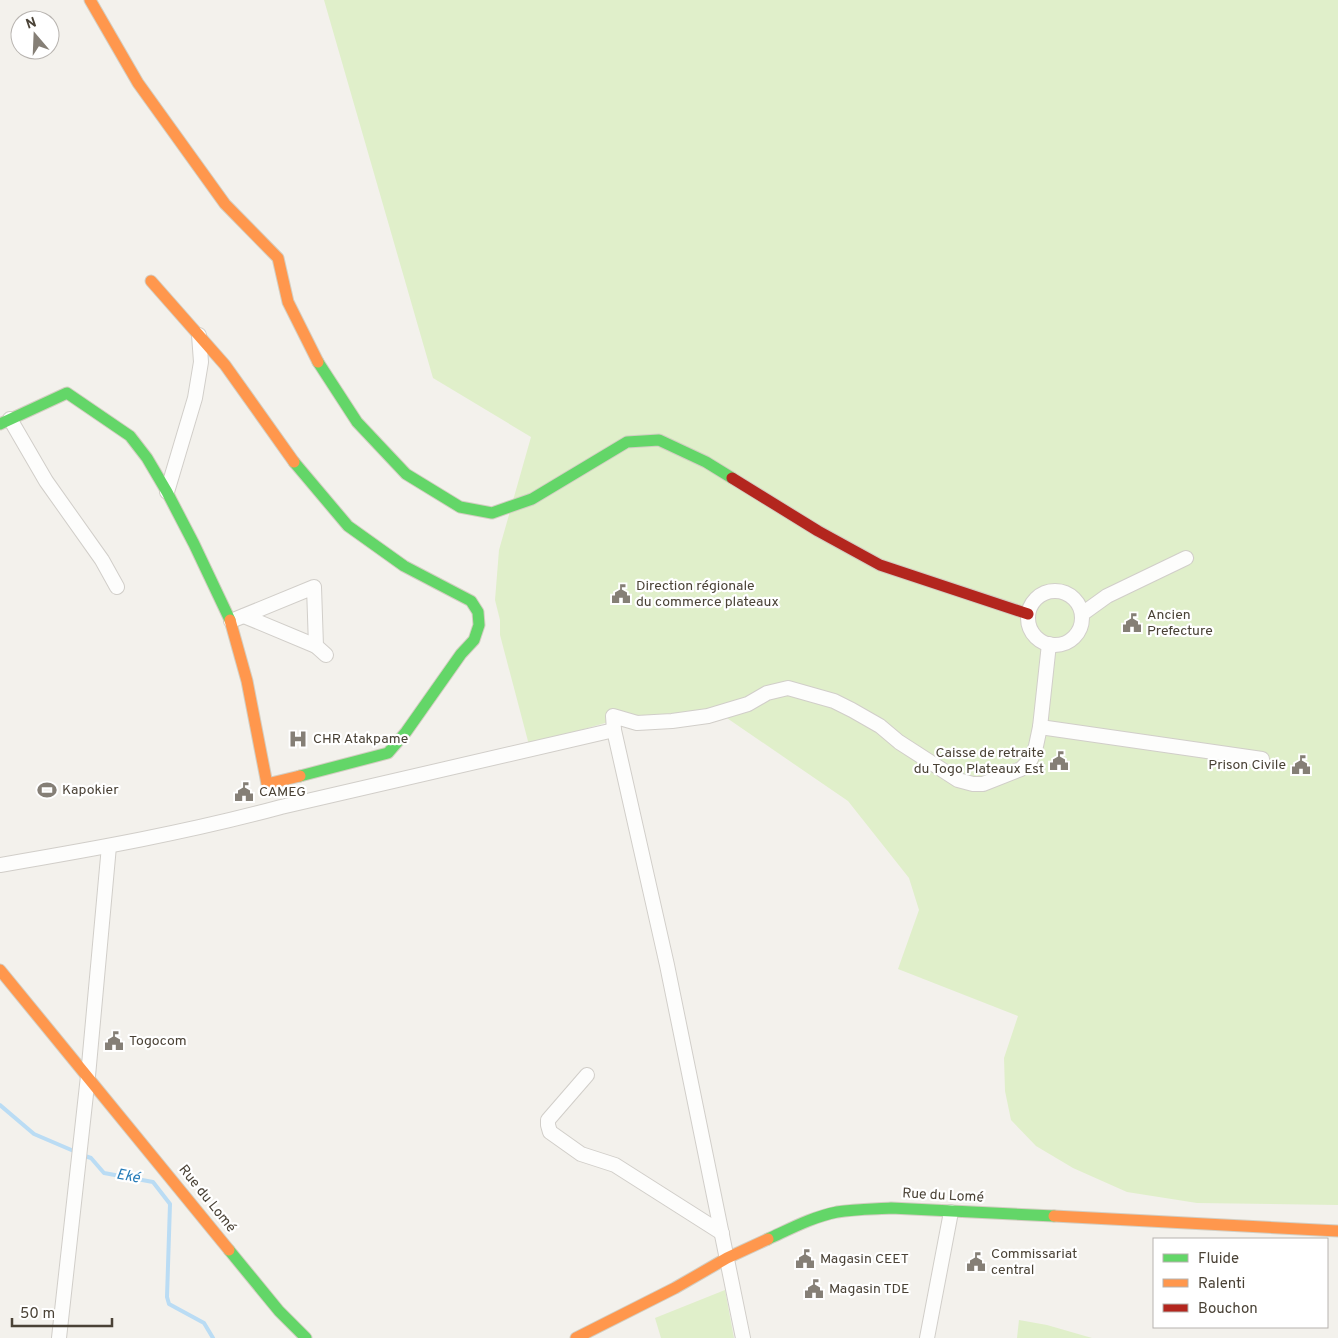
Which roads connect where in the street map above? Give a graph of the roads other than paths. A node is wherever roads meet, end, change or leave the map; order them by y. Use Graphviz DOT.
graph roads {
  1 [pos="90,0"];
  2 [pos="150,281"];
  3 [pos="199,335"];
  4 [pos="5,422"];
  5 [pos="167,492"];
  6 [pos="1186,558"];
  7 [pos="117,587"];
  8 [pos="1028,614"];
  9 [pos="1082,614"];
  10 [pos="237,618"];
  11 [pos="1049,644"];
  12 [pos="1040,727"];
  13 [pos="614,730"];
  14 [pos="1262,759"];
  15 [pos="109,846"];
  16 [pos="0,865"];
  17 [pos="0,970"];
  18 [pos="587,1075"];
  19 [pos="88,1076"];
  20 [pos="952,1212"];
  21 [pos="1338,1231"];
  22 [pos="722,1233"];
  23 [pos="727,1258"];
  24 [pos="59,1338"];
  25 [pos="306,1338"];
  26 [pos="576,1338"];
  27 [pos="743,1338"];
  28 [pos="927,1338"];
  1 -- 8 [label="street"];
  2 -- 3 [label="street"];
  3 -- 5 [label="street"];
  3 -- 10 [label="street"];
  4 -- 5 [label="street"];
  4 -- 7 [label="street"];
  5 -- 10 [label="street"];
  6 -- 9 [label="street"];
  8 -- 9 [label="street"];
  8 -- 11 [label="street"];
  9 -- 11 [label="street"];
  10 -- 10 [label="street"];
  11 -- 12 [label="street"];
  12 -- 13 [label="street"];
  12 -- 14 [label="street"];
  13 -- 15 [label="street"];
  13 -- 22 [label="street"];
  15 -- 16 [label="street"];
  15 -- 19 [label="street"];
  17 -- 19 [label="street, Rue du Lomé"];
  18 -- 22 [label="street"];
  19 -- 24 [label="street"];
  19 -- 25 [label="street, Rue du Lomé"];
  20 -- 21 [label="street, Rue du Lomé"];
  20 -- 23 [label="street, Rue du Lomé"];
  20 -- 28 [label="street"];
  22 -- 23 [label="street"];
  23 -- 26 [label="street, Rue du Lomé"];
  23 -- 27 [label="street"];
}
